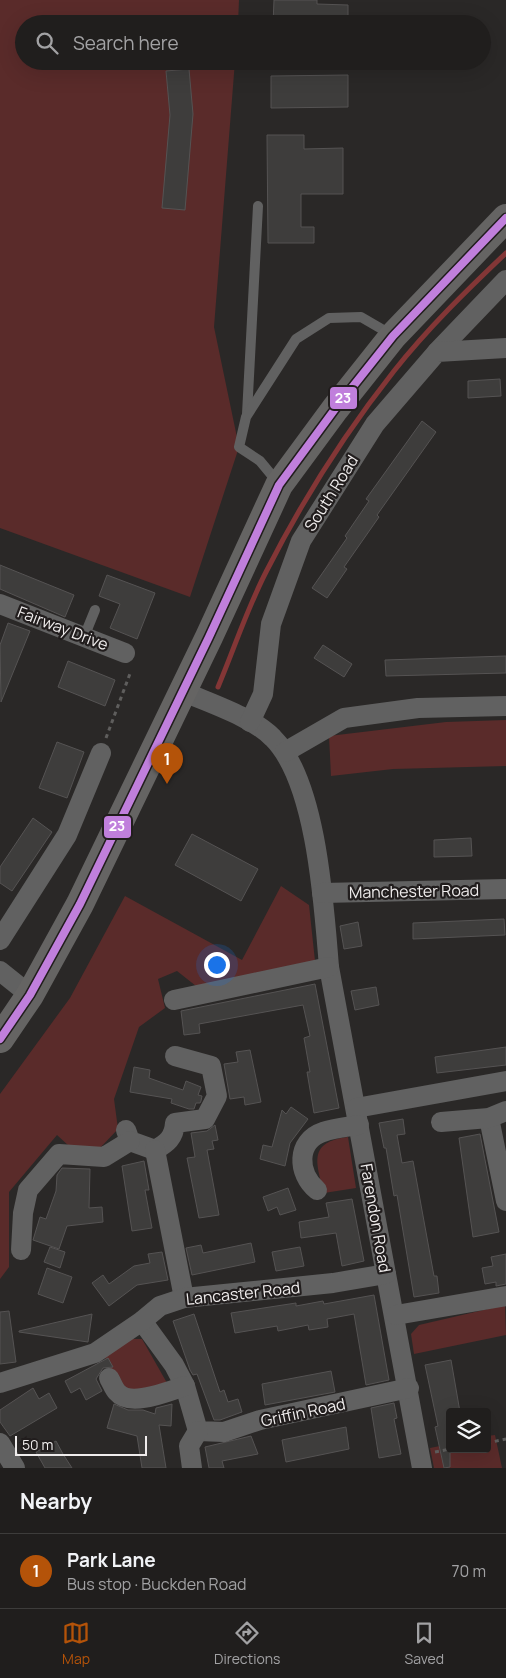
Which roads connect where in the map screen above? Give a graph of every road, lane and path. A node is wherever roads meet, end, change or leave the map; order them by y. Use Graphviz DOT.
graph roads {
  1 [pos="258,206"];
  2 [pos="506,218"];
  3 [pos="506,280"];
  4 [pos="393,336"];
  5 [pos="506,348"];
  6 [pos="437,352"];
  7 [pos="246,417"];
  8 [pos="279,485"];
  9 [pos="0,604"];
  10 [pos="95,610"];
  11 [pos="84,637"];
  12 [pos="125,653"];
  13 [pos="182,691"];
  14 [pos="506,706"];
  15 [pos="250,722"];
  16 [pos="285,752"];
  17 [pos="101,753"];
  18 [pos="506,888"];
  19 [pos="322,892"];
  20 [pos="0,940"];
  21 [pos="329,968"];
  22 [pos="0,971"];
  23 [pos="30,995"];
  24 [pos="174,1000"];
  25 [pos="0,1039"];
  26 [pos="175,1056"];
  27 [pos="506,1081"];
  28 [pos="497,1115"];
  29 [pos="357,1116"];
  30 [pos="441,1122"];
  31 [pos="155,1150"];
  32 [pos="317,1190"];
  33 [pos="506,1201"];
  34 [pos="21,1250"];
  35 [pos="386,1274"];
  36 [pos="506,1296"];
  37 [pos="184,1298"];
  38 [pos="396,1315"];
  39 [pos="142,1321"];
  40 [pos="109,1378"];
  41 [pos="0,1383"];
  42 [pos="185,1386"];
  43 [pos="409,1388"];
  44 [pos="198,1431"];
  45 [pos="506,1439"];
  46 [pos="491,1442"];
  47 [pos="0,1443"];
  48 [pos="16,1468"];
  49 [pos="192,1468"];
  50 [pos="422,1468"];
  1 -- 7 [label="lane"];
  2 -- 4 [label="main road"];
  3 -- 6 [label="street, South Road"];
  4 -- 7 [label="lane"];
  4 -- 8 [label="main road"];
  5 -- 6 [label="street"];
  6 -- 15 [label="street, South Road"];
  7 -- 8 [label="lane"];
  8 -- 13 [label="main road"];
  9 -- 11 [label="street, Fairway Drive"];
  10 -- 11 [label="lane"];
  11 -- 12 [label="street, Fairway Drive"];
  12 -- 17 [label="path"];
  13 -- 15 [label="street, Farendon Road"];
  13 -- 23 [label="main road"];
  14 -- 16 [label="street"];
  15 -- 16 [label="street, Farendon Road"];
  16 -- 19 [label="street, Farendon Road"];
  17 -- 20 [label="street"];
  18 -- 19 [label="street, Manchester Road"];
  19 -- 21 [label="street, Farendon Road"];
  21 -- 24 [label="street"];
  21 -- 29 [label="street, Farendon Road"];
  22 -- 23 [label="street"];
  23 -- 25 [label="main road"];
  26 -- 31 [label="street"];
  27 -- 29 [label="street"];
  28 -- 30 [label="street"];
  28 -- 33 [label="street"];
  29 -- 32 [label="street"];
  29 -- 35 [label="street, Farendon Road"];
  31 -- 34 [label="street"];
  31 -- 37 [label="street"];
  35 -- 37 [label="street, Lancaster Road"];
  35 -- 38 [label="street, Farendon Road"];
  36 -- 38 [label="street"];
  37 -- 39 [label="street, Lancaster Road"];
  38 -- 43 [label="street, Farendon Road"];
  39 -- 41 [label="street, Lancaster Road"];
  39 -- 42 [label="street"];
  40 -- 42 [label="street"];
  42 -- 44 [label="street"];
  43 -- 44 [label="street, Griffin Road"];
  43 -- 50 [label="street, Farendon Road"];
  44 -- 49 [label="street"];
  45 -- 46 [label="path"];
  47 -- 48 [label="street"];
}
